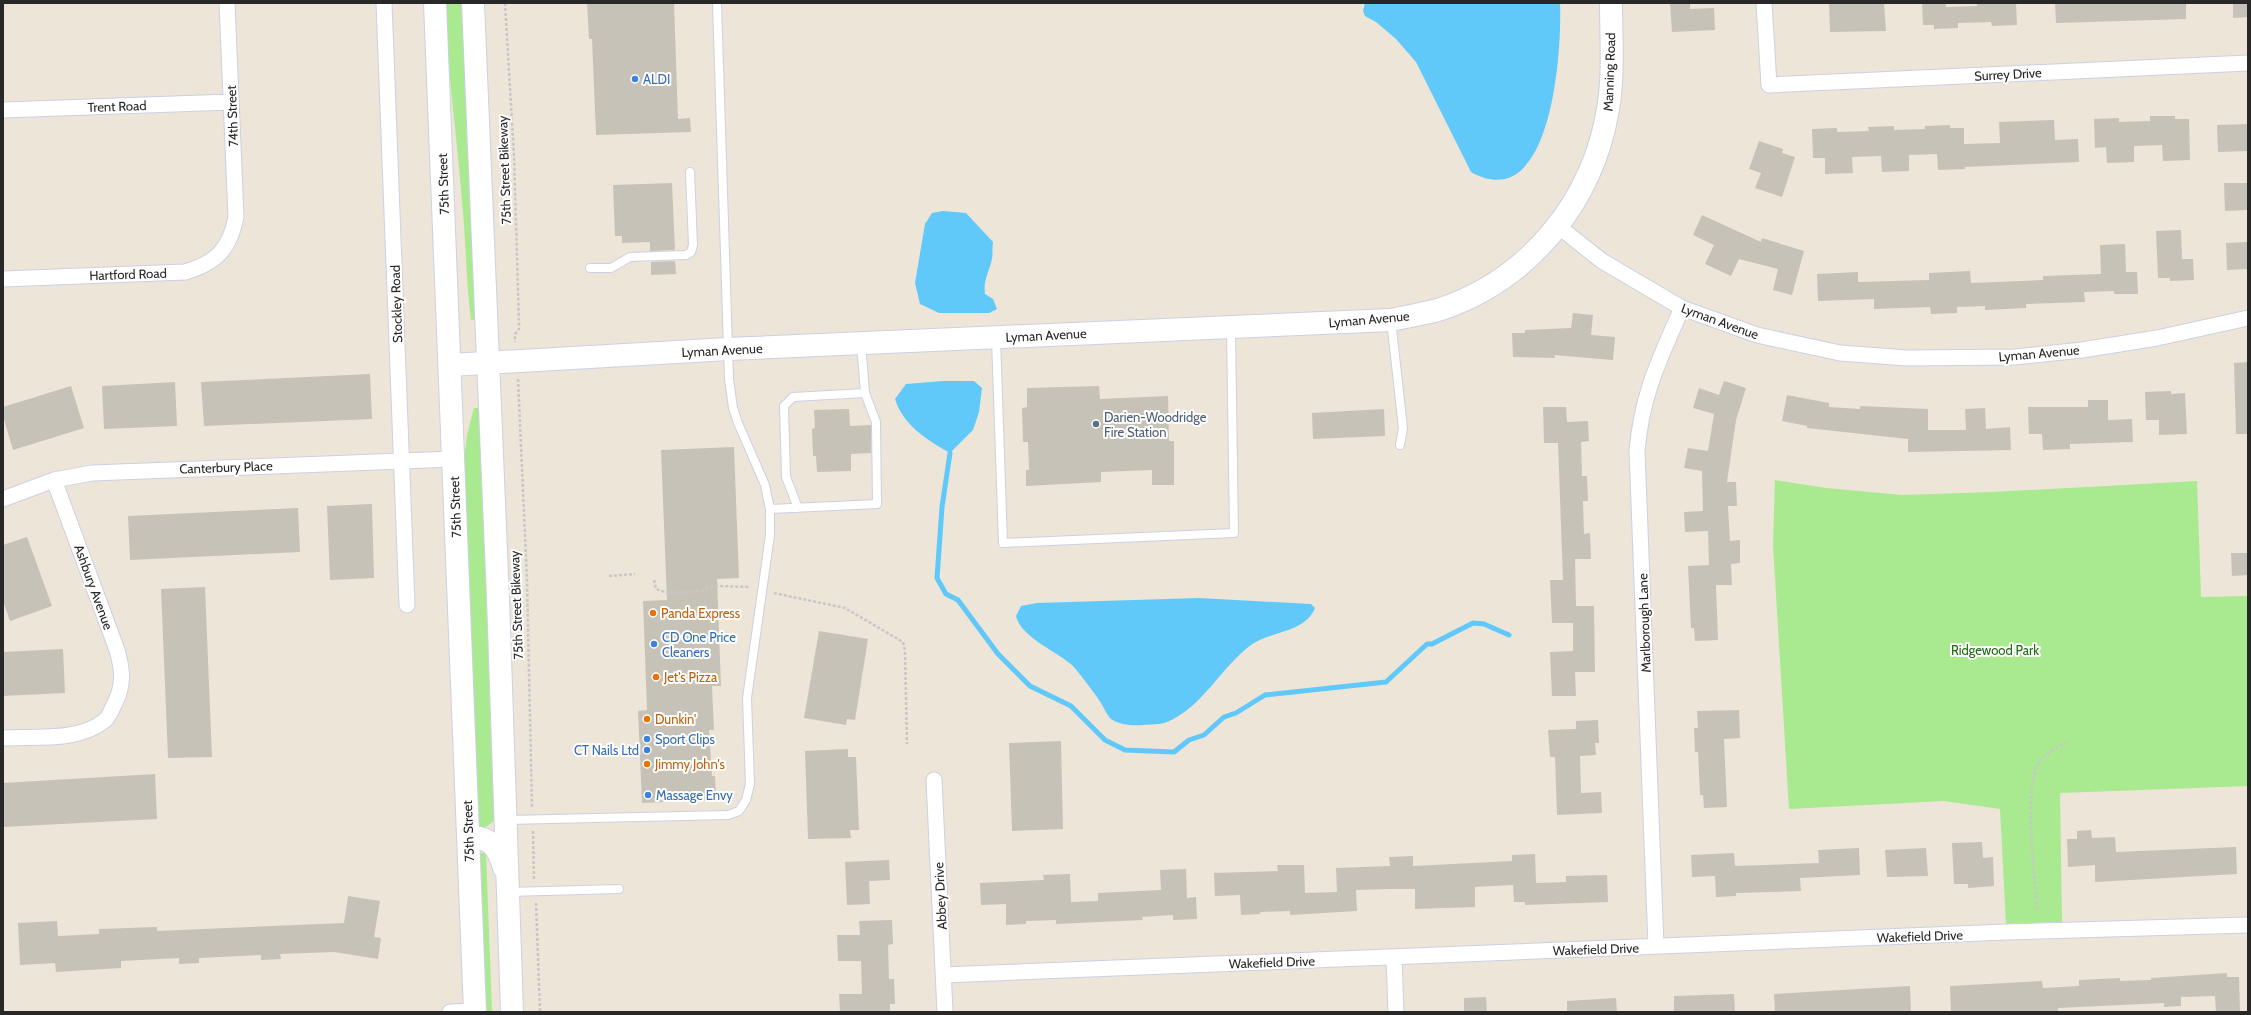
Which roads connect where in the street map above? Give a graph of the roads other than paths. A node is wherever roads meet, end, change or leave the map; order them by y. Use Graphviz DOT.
graph roads {
  1 [pos="227,3"];
  2 [pos="384,3"];
  3 [pos="435,3"];
  4 [pos="473,3"];
  5 [pos="717,3"];
  6 [pos="1611,3"];
  7 [pos="1764,3"];
  8 [pos="2248,63"];
  9 [pos="231,102"];
  10 [pos="3,110"];
  11 [pos="690,172"];
  12 [pos="1558,226"];
  13 [pos="234,229"];
  14 [pos="590,268"];
  15 [pos="3,279"];
  16 [pos="1682,308"];
  17 [pos="2248,318"];
  18 [pos="1391,320"];
  19 [pos="1231,327"];
  20 [pos="996,337"];
  21 [pos="861,343"];
  22 [pos="728,349"];
  23 [pos="489,362"];
  24 [pos="450,365"];
  25 [pos="865,393"];
  26 [pos="1400,445"];
  27 [pos="453,459"];
  28 [pos="402,461"];
  29 [pos="54,480"];
  30 [pos="3,499"];
  31 [pos="798,508"];
  32 [pos="770,509"];
  33 [pos="407,605"];
  34 [pos="3,738"];
  35 [pos="934,780"];
  36 [pos="504,821"];
  37 [pos="468,836"];
  38 [pos="507,884"];
  39 [pos="619,889"];
  40 [pos="2248,925"];
  41 [pos="1656,946"];
  42 [pos="1394,957"];
  43 [pos="944,975"];
  44 [pos="450,1012"];
  45 [pos="475,1012"];
  46 [pos="512,1012"];
  47 [pos="945,1012"];
  48 [pos="1396,1012"];
  1 -- 9 [label="street, 74th Street"];
  2 -- 28 [label="street, Stockley Road"];
  3 -- 24 [label="main road, 75th Street"];
  4 -- 23 [label="main road"];
  5 -- 22 [label="lane"];
  6 -- 12 [label="main road, Manning Road"];
  7 -- 8 [label="street, Surrey Drive"];
  9 -- 10 [label="street, Trent Road"];
  9 -- 13 [label="street, 74th Street"];
  11 -- 14 [label="lane"];
  12 -- 16 [label="street, Lyman Avenue"];
  12 -- 18 [label="main road, Lyman Avenue"];
  13 -- 15 [label="street, Hartford Road"];
  16 -- 17 [label="street, Lyman Avenue"];
  16 -- 41 [label="street, Marlborough Lane"];
  18 -- 19 [label="main road, Lyman Avenue"];
  18 -- 26 [label="lane"];
  19 -- 20 [label="main road, Lyman Avenue"];
  19 -- 20 [label="lane"];
  20 -- 21 [label="main road, Lyman Avenue"];
  21 -- 22 [label="main road, Lyman Avenue"];
  21 -- 25 [label="lane"];
  22 -- 23 [label="main road, Lyman Avenue"];
  22 -- 32 [label="lane"];
  23 -- 24 [label="main road, Lyman Avenue"];
  23 -- 36 [label="main road"];
  24 -- 27 [label="main road, 75th Street"];
  25 -- 31 [label="lane"];
  25 -- 31 [label="lane"];
  27 -- 28 [label="street, Canterbury Place"];
  27 -- 37 [label="main road, 75th Street"];
  28 -- 29 [label="street, Canterbury Place"];
  28 -- 33 [label="street, Stockley Road"];
  29 -- 30 [label="street, Canterbury Place"];
  29 -- 34 [label="street, Ashbury Avenue"];
  31 -- 32 [label="lane"];
  32 -- 36 [label="lane"];
  35 -- 43 [label="street, Abbey Drive"];
  36 -- 38 [label="main road"];
  37 -- 38 [label="main road"];
  37 -- 45 [label="main road, 75th Street"];
  38 -- 39 [label="lane"];
  38 -- 46 [label="main road"];
  40 -- 41 [label="street, Wakefield Drive"];
  41 -- 42 [label="street, Wakefield Drive"];
  42 -- 43 [label="street, Wakefield Drive"];
  42 -- 48 [label="street"];
  43 -- 47 [label="street, Abbey Drive"];
  44 -- 45 [label="street"];
}
